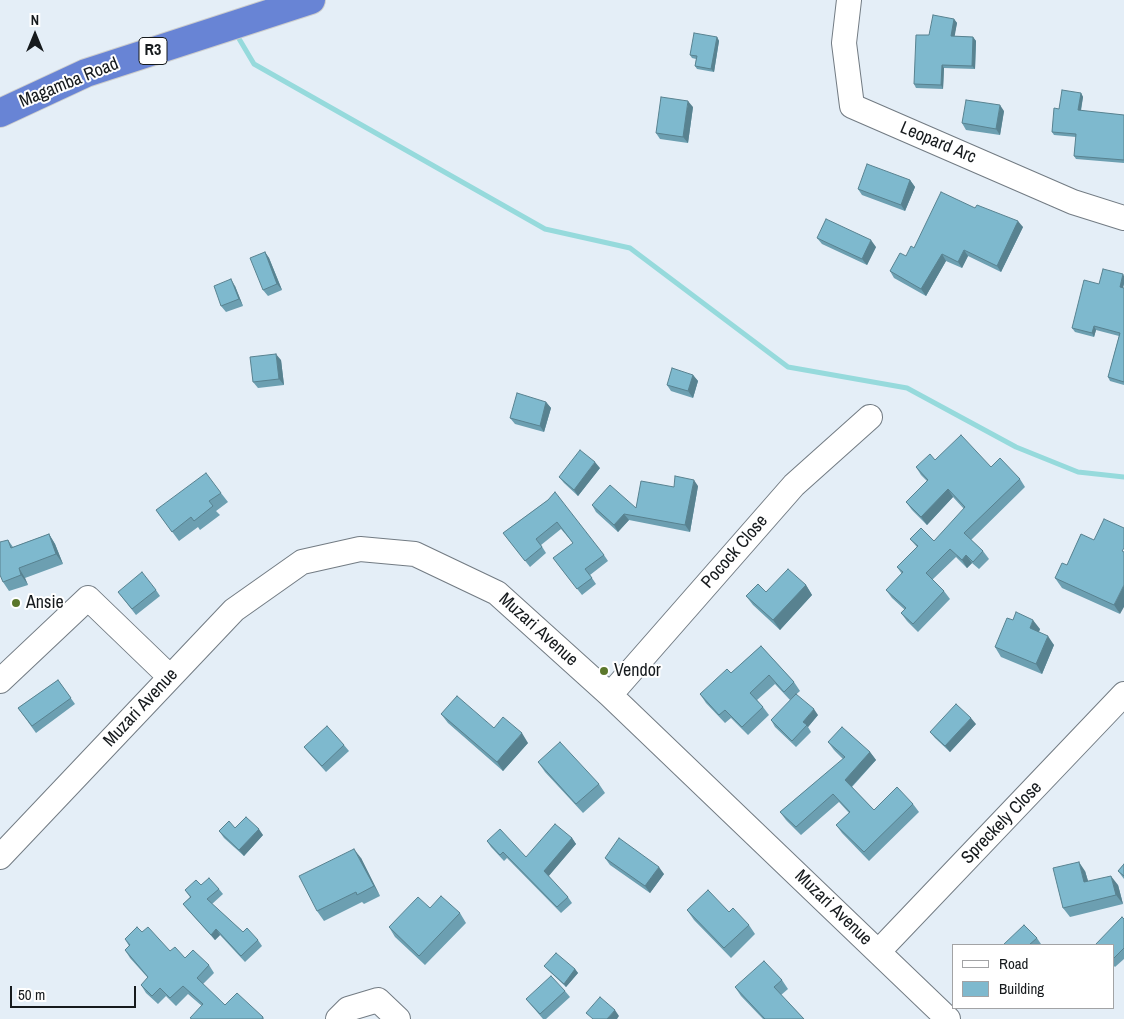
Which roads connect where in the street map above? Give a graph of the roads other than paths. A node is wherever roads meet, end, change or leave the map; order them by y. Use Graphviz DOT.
graph roads {
  1 [pos="311,0"];
  2 [pos="849,0"];
  3 [pos="0,113"];
  4 [pos="1124,218"];
  5 [pos="870,418"];
  6 [pos="170,677"];
  7 [pos="0,682"];
  8 [pos="1124,694"];
  9 [pos="610,695"];
  10 [pos="0,857"];
  11 [pos="879,951"];
  12 [pos="338,1019"];
  13 [pos="398,1019"];
  14 [pos="948,1019"];
  1 -- 3 [label="highway, Magamba Road / R3"];
  2 -- 4 [label="street, Leopard Arc"];
  5 -- 9 [label="street, Pocock Close"];
  6 -- 7 [label="street"];
  6 -- 9 [label="street, Muzari Avenue"];
  6 -- 10 [label="street, Muzari Avenue"];
  8 -- 11 [label="street, Spreckely Close"];
  9 -- 11 [label="street, Muzari Avenue"];
  11 -- 14 [label="street, Muzari Avenue"];
  12 -- 13 [label="street"];
}
